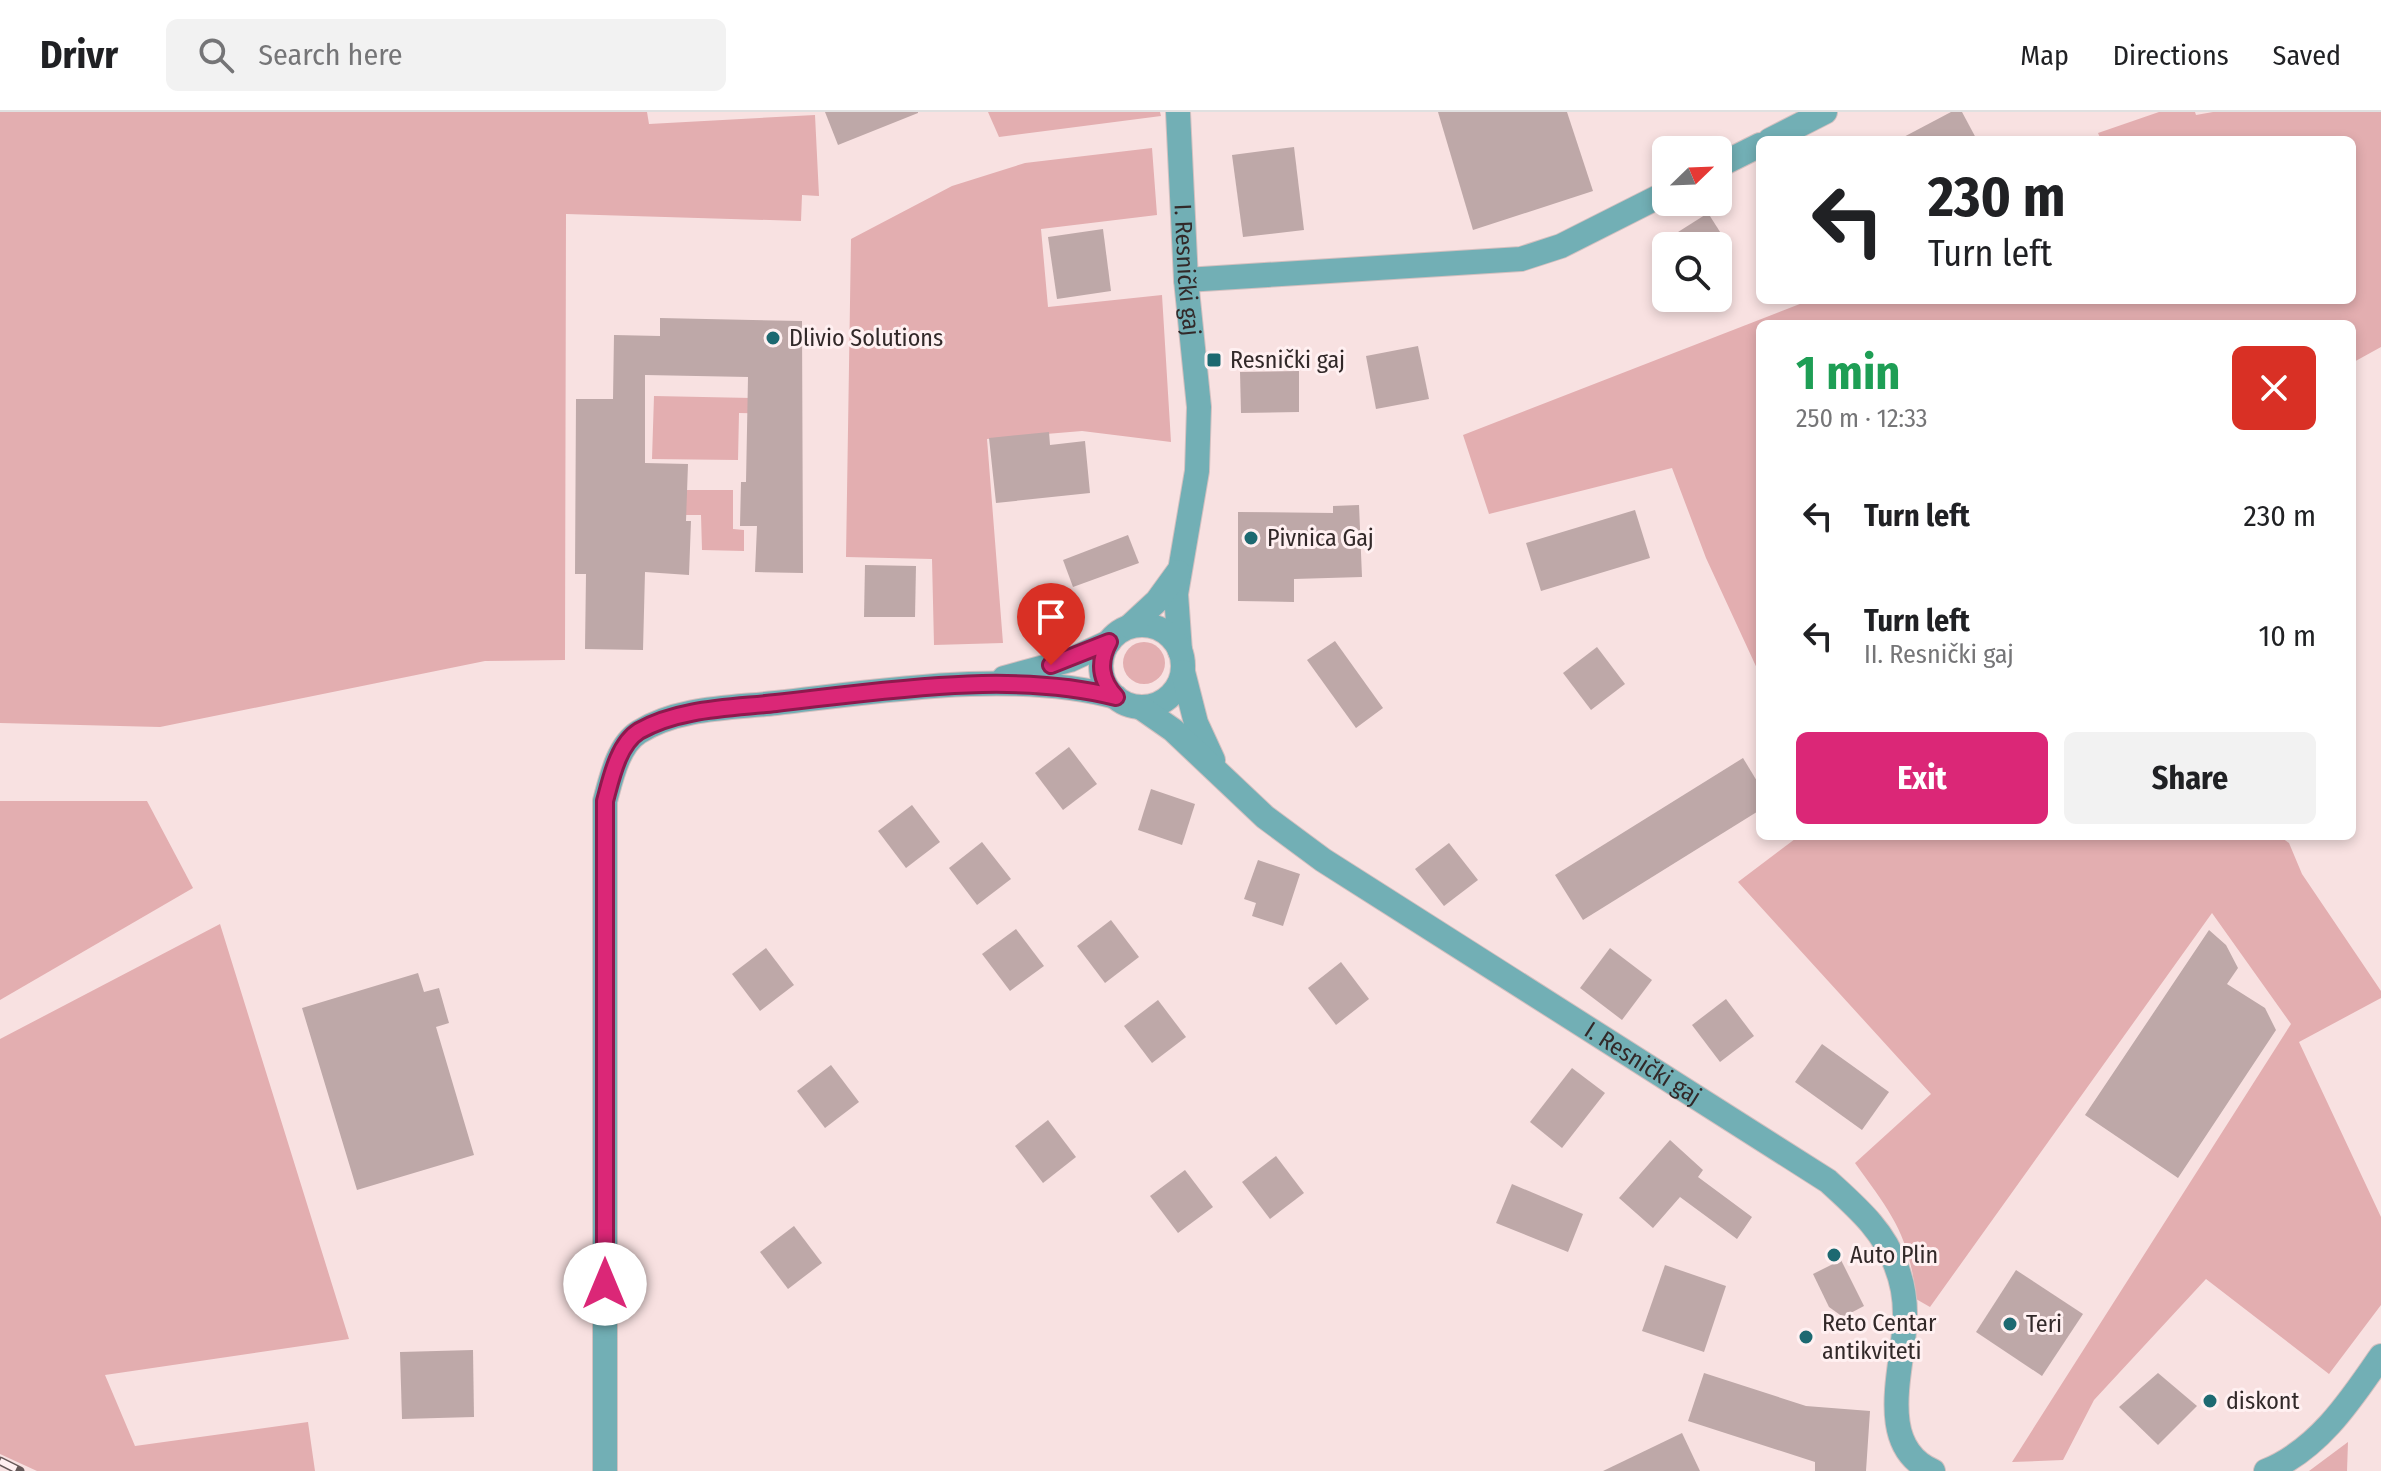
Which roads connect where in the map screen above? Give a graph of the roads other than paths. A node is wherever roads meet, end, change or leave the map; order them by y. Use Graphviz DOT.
graph roads {
  1 [pos="1178,112"];
  2 [pos="1825,112"];
  3 [pos="1778,136"];
  4 [pos="1756,147"];
  5 [pos="1732,159"];
  6 [pos="1652,200"];
  7 [pos="1186,280"];
  8 [pos="1179,570"];
  9 [pos="1130,626"];
  10 [pos="1109,642"];
  11 [pos="1181,662"];
  12 [pos="975,685"];
  13 [pos="1116,697"];
  14 [pos="1140,707"];
  15 [pos="1220,775"];
  16 [pos="2381,1356"];
  17 [pos="605,1471"];
  18 [pos="1933,1471"];
  19 [pos="2266,1471"];
  1 -- 7 [label="street, I. Resnički gaj"];
  2 -- 3 [label="street"];
  4 -- 5 [label="street"];
  6 -- 7 [label="street"];
  7 -- 8 [label="street, I. Resnički gaj"];
  8 -- 9 [label="street, I. Resnički gaj"];
  8 -- 11 [label="street, I. Resnički gaj"];
  9 -- 10 [label="street"];
  9 -- 11 [label="street"];
  10 -- 12 [label="street"];
  10 -- 13 [label="street"];
  11 -- 14 [label="street"];
  11 -- 15 [label="street, I. Resnički gaj"];
  12 -- 13 [label="street"];
  12 -- 17 [label="street"];
  13 -- 14 [label="street"];
  14 -- 15 [label="street, I. Resnički gaj"];
  15 -- 18 [label="street, I. Resnički gaj"];
  16 -- 19 [label="street"];
}
